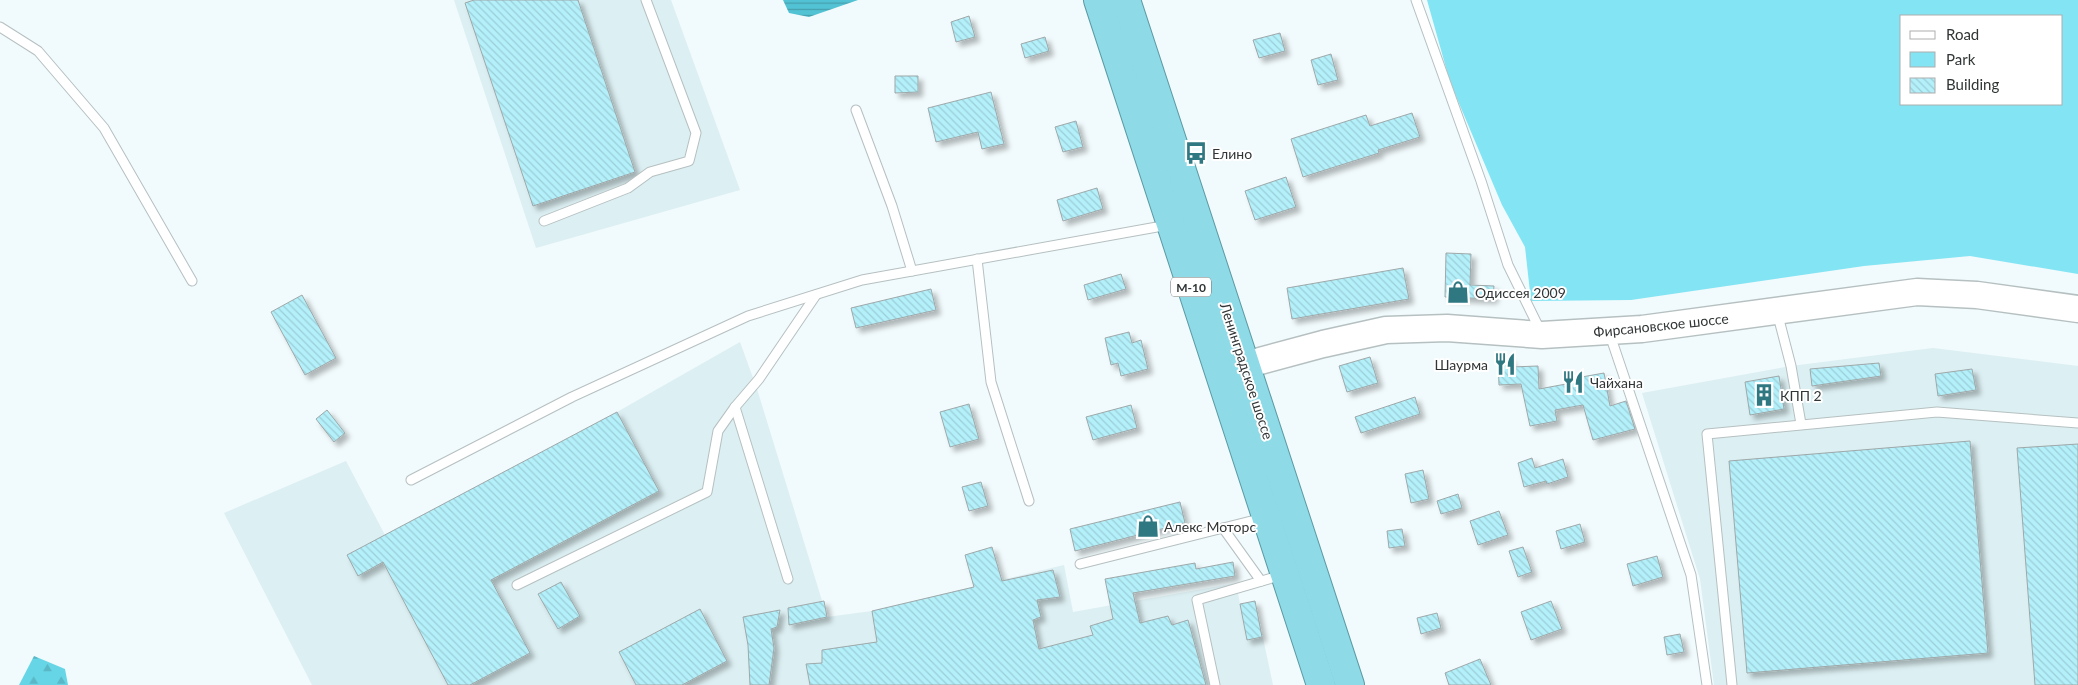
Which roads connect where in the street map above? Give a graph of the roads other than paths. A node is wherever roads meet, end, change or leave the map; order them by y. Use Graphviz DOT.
graph roads {
  1 [pos="646,0"];
  2 [pos="1098,0"];
  3 [pos="1126,0"];
  4 [pos="1416,0"];
  5 [pos="0,27"];
  6 [pos="856,110"];
  7 [pos="544,221"];
  8 [pos="1171,224"];
  9 [pos="977,260"];
  10 [pos="912,271"];
  11 [pos="192,281"];
  12 [pos="816,295"];
  13 [pos="2078,309"];
  14 [pos="1777,312"];
  15 [pos="1608,331"];
  16 [pos="1542,335"];
  17 [pos="1245,365"];
  18 [pos="734,407"];
  19 [pos="1801,424"];
  20 [pos="2078,424"];
  21 [pos="411,480"];
  22 [pos="1029,501"];
  23 [pos="1266,518"];
  24 [pos="1223,528"];
  25 [pos="1080,564"];
  26 [pos="1273,578"];
  27 [pos="788,579"];
  28 [pos="517,585"];
  29 [pos="1215,685"];
  30 [pos="1321,685"];
  31 [pos="1350,685"];
  32 [pos="1707,685"];
  33 [pos="1732,685"];
  1 -- 7 [label="lane"];
  2 -- 8 [label="highway, Ленинградское шоссе / М-10"];
  3 -- 17 [label="highway, Ленинградское шоссе / М-10"];
  4 -- 16 [label="lane"];
  5 -- 11 [label="lane"];
  6 -- 10 [label="lane"];
  8 -- 9 [label="lane"];
  8 -- 23 [label="highway, Ленинградское шоссе / М-10"];
  9 -- 10 [label="lane"];
  9 -- 22 [label="lane"];
  10 -- 12 [label="lane"];
  12 -- 18 [label="lane"];
  12 -- 21 [label="lane"];
  13 -- 14 [label="main road, Фирсановское шоссе"];
  14 -- 15 [label="main road, Фирсановское шоссе"];
  14 -- 19 [label="lane"];
  15 -- 16 [label="main road, Фирсановское шоссе"];
  15 -- 32 [label="lane"];
  16 -- 17 [label="main road, Фирсановское шоссе"];
  17 -- 31 [label="highway, Ленинградское шоссе / М-10"];
  18 -- 27 [label="lane"];
  18 -- 28 [label="lane"];
  19 -- 20 [label="lane"];
  19 -- 33 [label="lane"];
  23 -- 24 [label="lane"];
  23 -- 26 [label="highway, Ленинградское шоссе / М-10"];
  24 -- 25 [label="lane"];
  24 -- 26 [label="lane"];
  26 -- 29 [label="lane"];
  26 -- 30 [label="highway, Ленинградское шоссе / М-10"];
}
